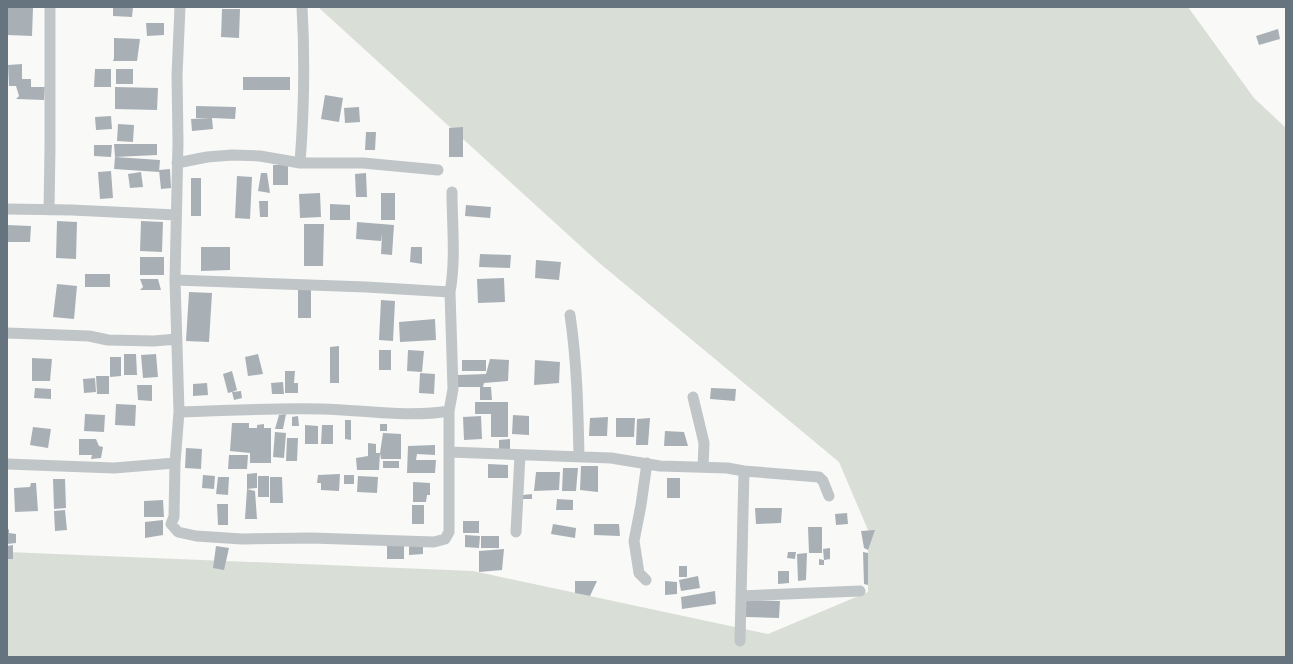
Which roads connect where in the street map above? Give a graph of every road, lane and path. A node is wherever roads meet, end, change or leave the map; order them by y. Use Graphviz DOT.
graph roads {
  1 [pos="50,7"];
  2 [pos="180,7"];
  3 [pos="302,7"];
  4 [pos="177,163"];
  5 [pos="300,163"];
  6 [pos="438,170"];
  7 [pos="452,192"];
  8 [pos="7,209"];
  9 [pos="49,210"];
  10 [pos="176,215"];
  11 [pos="174,280"];
  12 [pos="450,292"];
  13 [pos="570,315"];
  14 [pos="7,333"];
  15 [pos="177,339"];
  16 [pos="693,397"];
  17 [pos="179,412"];
  18 [pos="449,412"];
  19 [pos="449,452"];
  20 [pos="520,455"];
  21 [pos="579,457"];
  22 [pos="175,462"];
  23 [pos="7,464"];
  24 [pos="646,464"];
  25 [pos="703,468"];
  26 [pos="744,471"];
  27 [pos="829,496"];
  28 [pos="516,532"];
  29 [pos="646,580"];
  30 [pos="860,591"];
  31 [pos="741,596"];
  32 [pos="740,641"];
  1 -- 9 [label="street"];
  2 -- 4 [label="street"];
  3 -- 5 [label="street"];
  4 -- 5 [label="street"];
  4 -- 10 [label="street"];
  5 -- 6 [label="street"];
  7 -- 12 [label="street"];
  8 -- 9 [label="street"];
  9 -- 10 [label="street"];
  10 -- 11 [label="street"];
  11 -- 12 [label="street"];
  11 -- 15 [label="street"];
  12 -- 18 [label="street"];
  13 -- 21 [label="street"];
  14 -- 15 [label="street"];
  15 -- 17 [label="street"];
  16 -- 25 [label="street"];
  17 -- 18 [label="street"];
  17 -- 22 [label="street"];
  18 -- 19 [label="street"];
  19 -- 20 [label="street"];
  19 -- 22 [label="street"];
  20 -- 21 [label="street"];
  20 -- 28 [label="street"];
  21 -- 24 [label="street"];
  22 -- 23 [label="street"];
  24 -- 25 [label="street"];
  24 -- 29 [label="street"];
  25 -- 26 [label="street"];
  26 -- 27 [label="street"];
  26 -- 31 [label="street"];
  30 -- 31 [label="street"];
  31 -- 32 [label="street"];
}
